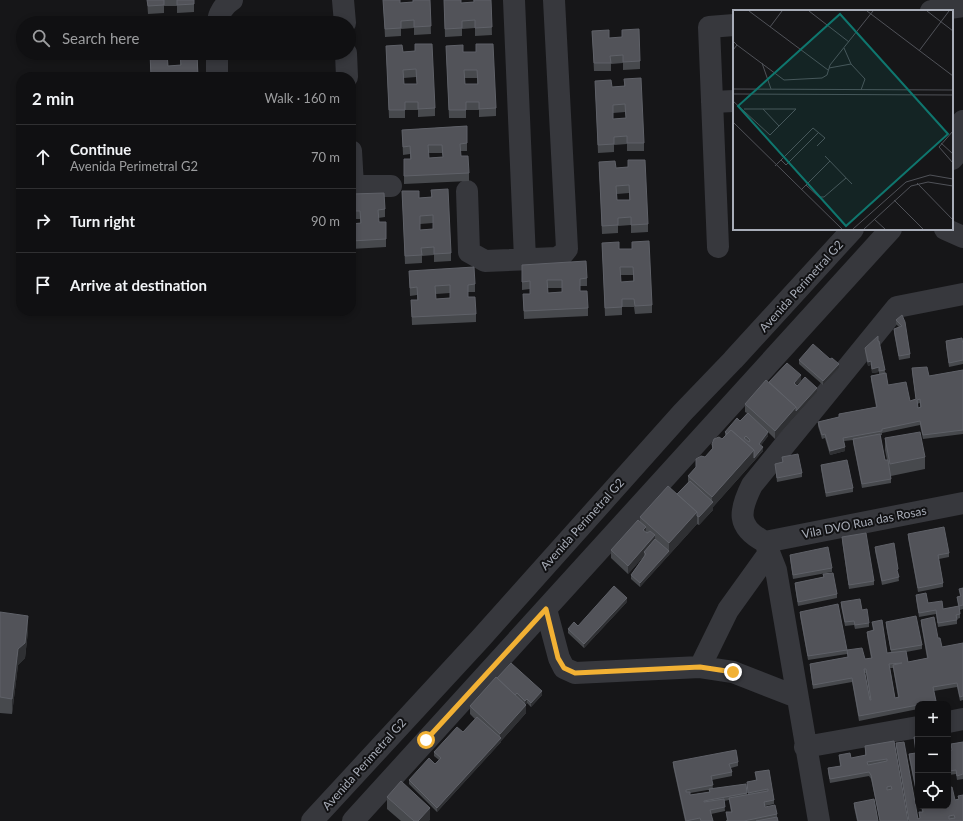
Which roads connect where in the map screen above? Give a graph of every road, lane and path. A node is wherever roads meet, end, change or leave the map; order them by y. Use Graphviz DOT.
graph roads {
  1 [pos="232,0"];
  2 [pos="343,0"];
  3 [pos="514,0"];
  4 [pos="554,0"];
  5 [pos="963,6"];
  6 [pos="937,10"];
  7 [pos="219,16"];
  8 [pos="344,16"];
  9 [pos="733,25"];
  10 [pos="217,60"];
  11 [pos="346,60"];
  12 [pos="217,72"];
  13 [pos="347,72"];
  14 [pos="712,102"];
  15 [pos="733,102"];
  16 [pos="963,109"];
  17 [pos="953,120"];
  18 [pos="963,121"];
  19 [pos="956,146"];
  20 [pos="356,186"];
  21 [pos="391,186"];
  22 [pos="467,191"];
  23 [pos="733,230"];
  24 [pos="853,230"];
  25 [pos="864,230"];
  26 [pos="890,230"];
  27 [pos="948,230"];
  28 [pos="963,236"];
  29 [pos="525,259"];
  30 [pos="963,294"];
  31 [pos="963,503"];
  32 [pos="767,547"];
  33 [pos="546,609"];
  34 [pos="700,667"];
  35 [pos="797,697"];
  36 [pos="963,719"];
  37 [pos="951,721"];
  38 [pos="915,728"];
  39 [pos="805,747"];
  40 [pos="312,821"];
  41 [pos="329,821"];
  42 [pos="353,821"];
  43 [pos="819,821"];
  1 -- 7 [label="street"];
  2 -- 8 [label="street"];
  3 -- 29 [label="street"];
  4 -- 29 [label="street"];
  5 -- 6 [label="street"];
  9 -- 14 [label="street"];
  10 -- 12 [label="street"];
  11 -- 13 [label="street"];
  14 -- 15 [label="street"];
  14 -- 23 [label="street"];
  16 -- 17 [label="street"];
  18 -- 19 [label="street"];
  20 -- 21 [label="street"];
  22 -- 29 [label="street"];
  24 -- 40 [label="street, Avenida Perimetral G2"];
  25 -- 41 [label="street"];
  26 -- 33 [label="street"];
  27 -- 28 [label="street"];
  30 -- 32 [label="street"];
  31 -- 32 [label="street, Vila DVO Rua das Rosas"];
  32 -- 34 [label="street"];
  32 -- 35 [label="street"];
  33 -- 34 [label="street"];
  33 -- 42 [label="street"];
  34 -- 35 [label="street"];
  35 -- 39 [label="street"];
  36 -- 37 [label="street"];
  38 -- 39 [label="street"];
  39 -- 43 [label="street"];
}
